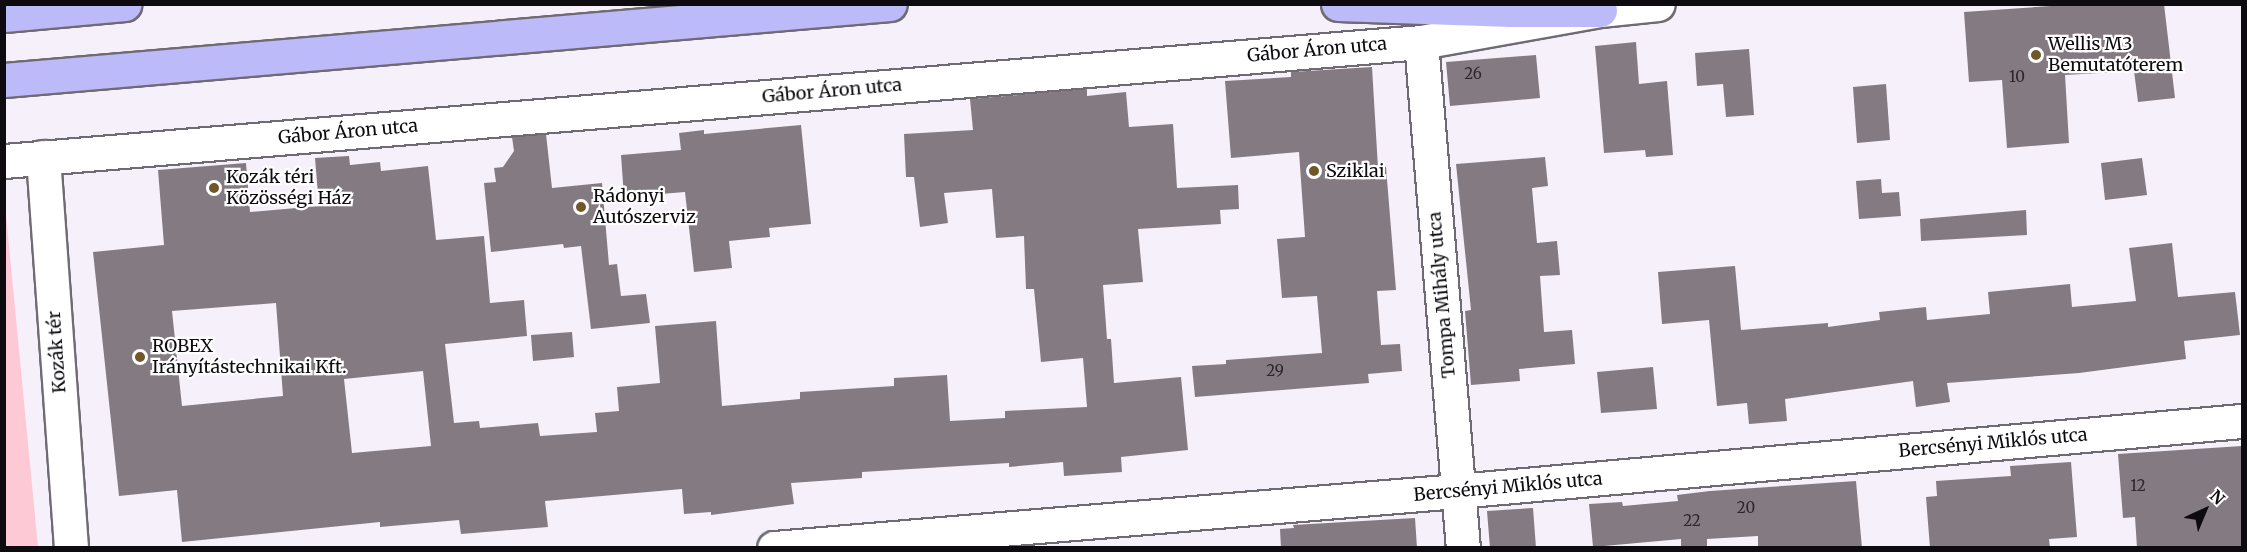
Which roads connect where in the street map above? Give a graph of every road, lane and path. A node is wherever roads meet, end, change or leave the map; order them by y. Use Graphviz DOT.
graph roads {
  1 [pos="125,4"];
  2 [pos="890,4"];
  3 [pos="1338,4"];
  4 [pos="1658,4"];
  5 [pos="1600,10"];
  6 [pos="4,15"];
  7 [pos="1421,42"];
  8 [pos="4,80"];
  9 [pos="43,158"];
  10 [pos="4,161"];
  11 [pos="2242,421"];
  12 [pos="1457,491"];
  13 [pos="71,548"];
  14 [pos="774,548"];
  15 [pos="1463,548"];
  1 -- 6 [label="main road"];
  2 -- 8 [label="main road"];
  3 -- 5 [label="main road"];
  4 -- 5 [label="street, Gábor Áron utca"];
  5 -- 7 [label="street, Gábor Áron utca"];
  7 -- 9 [label="street, Gábor Áron utca"];
  7 -- 12 [label="street, Tompa Mihály utca"];
  9 -- 10 [label="street, Gábor Áron utca"];
  9 -- 13 [label="street, Kozák tér"];
  11 -- 12 [label="street, Bercsényi Miklós utca"];
  12 -- 14 [label="street, Bercsényi Miklós utca"];
  12 -- 15 [label="street, Tompa Mihály utca"];
}
